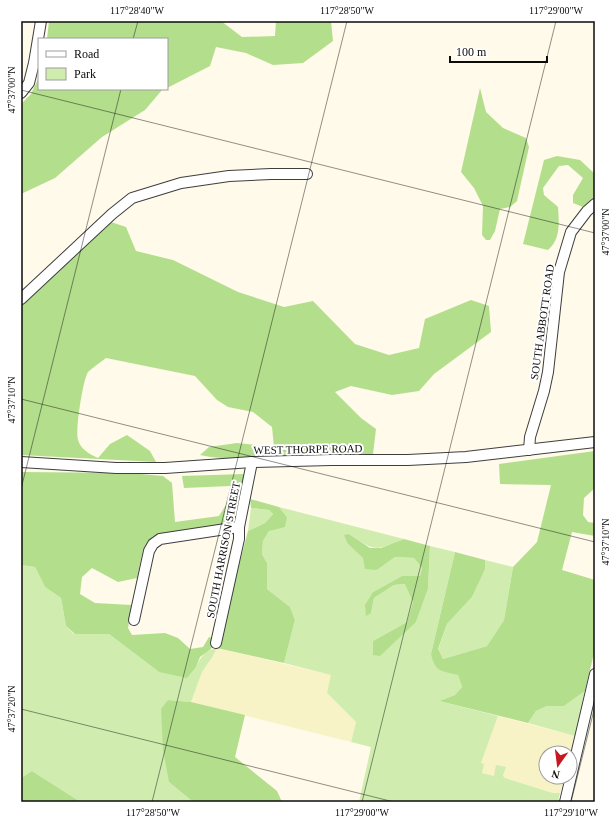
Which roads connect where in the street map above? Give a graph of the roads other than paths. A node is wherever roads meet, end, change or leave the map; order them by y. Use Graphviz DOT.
graph roads {
  1 [pos="40,21"];
  2 [pos="21,93"];
  3 [pos="307,174"];
  4 [pos="595,204"];
  5 [pos="21,299"];
  6 [pos="595,442"];
  7 [pos="528,450"];
  8 [pos="21,462"];
  9 [pos="252,462"];
  10 [pos="239,527"];
  11 [pos="134,620"];
  12 [pos="216,643"];
  13 [pos="595,674"];
  14 [pos="565,802"];
  1 -- 2 [label="street"];
  3 -- 5 [label="street"];
  4 -- 7 [label="street, SOUTH ABBOTT ROAD"];
  6 -- 7 [label="street, WEST THORPE ROAD"];
  7 -- 9 [label="street, WEST THORPE ROAD"];
  8 -- 9 [label="street, WEST THORPE ROAD"];
  9 -- 10 [label="street, SOUTH HARRISON STREET"];
  10 -- 11 [label="street"];
  10 -- 12 [label="street, SOUTH HARRISON STREET"];
  13 -- 14 [label="street"];
}
